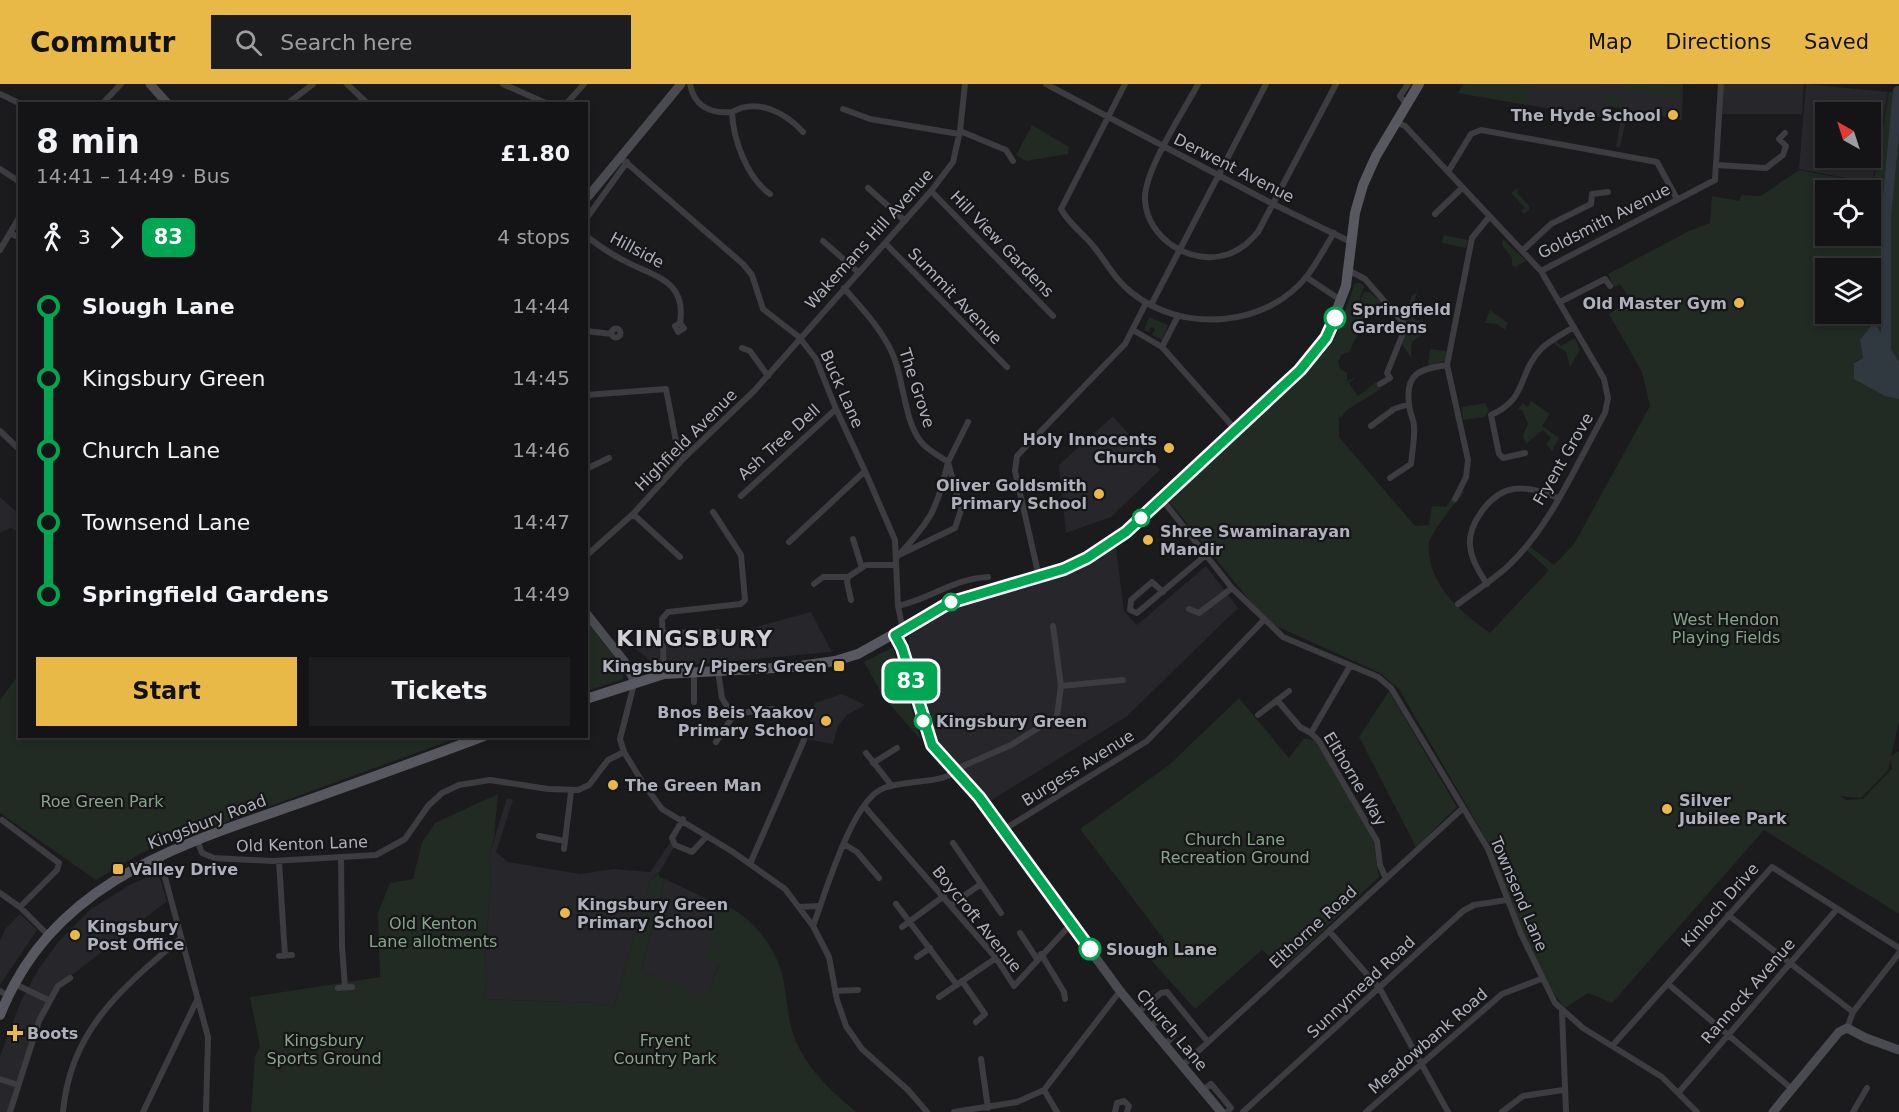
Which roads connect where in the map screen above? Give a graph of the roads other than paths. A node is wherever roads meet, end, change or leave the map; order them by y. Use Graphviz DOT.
graph roads {
  1 [pos="121,84"];
  2 [pos="150,84"];
  3 [pos="313,84"];
  4 [pos="347,84"];
  5 [pos="503,84"];
  6 [pos="584,84"];
  7 [pos="681,84"];
  8 [pos="690,84"];
  9 [pos="965,84"];
  10 [pos="1046,84"];
  11 [pos="1125,84"];
  12 [pos="1198,84"];
  13 [pos="1266,84"];
  14 [pos="1336,84"];
  15 [pos="1408,84"];
  16 [pos="1419,84"];
  17 [pos="1721,84"];
  18 [pos="0,94"];
  19 [pos="104,102"];
  20 [pos="166,102"];
  21 [pos="290,102"];
  22 [pos="366,102"];
  23 [pos="544,102"];
  24 [pos="568,102"];
  25 [pos="18,103"];
  26 [pos="1407,105"];
  27 [pos="843,109"];
  28 [pos="732,112"];
  29 [pos="1106,117"];
  30 [pos="1396,122"];
  31 [pos="803,132"];
  32 [pos="959,133"];
  33 [pos="1785,133"];
  34 [pos="1164,147"];
  35 [pos="624,160"];
  36 [pos="1013,160"];
  37 [pos="1717,165"];
  38 [pos="0,170"];
  39 [pos="1448,172"];
  40 [pos="1218,176"];
  41 [pos="18,181"];
  42 [pos="868,188"];
  43 [pos="1462,188"];
  44 [pos="931,191"];
  45 [pos="1608,192"];
  46 [pos="770,194"];
  47 [pos="588,197"];
  48 [pos="1677,199"];
  49 [pos="1273,204"];
  50 [pos="1435,214"];
  51 [pos="588,216"];
  52 [pos="1489,218"];
  53 [pos="18,219"];
  54 [pos="905,221"];
  55 [pos="10,232"];
  56 [pos="1334,233"];
  57 [pos="18,237"];
  58 [pos="588,238"];
  59 [pos="823,241"];
  60 [pos="1351,242"];
  61 [pos="885,243"];
  62 [pos="0,250"];
  63 [pos="1178,250"];
  64 [pos="1522,251"];
  65 [pos="1348,270"];
  66 [pos="1541,271"];
  67 [pos="858,272"];
  68 [pos="1306,277"];
  69 [pos="1610,286"];
  70 [pos="844,288"];
  71 [pos="1342,301"];
  72 [pos="1560,302"];
  73 [pos="1148,304"];
  74 [pos="1053,316"];
  75 [pos="1178,316"];
  76 [pos="680,323"];
  77 [pos="1574,327"];
  78 [pos="1133,330"];
  79 [pos="588,331"];
  80 [pos="612,334"];
  81 [pos="799,337"];
  82 [pos="1162,347"];
  83 [pos="742,348"];
  84 [pos="1447,366"];
  85 [pos="1007,367"];
  86 [pos="768,376"];
  87 [pos="1380,384"];
  88 [pos="588,395"];
  89 [pos="1408,404"];
  90 [pos="836,409"];
  91 [pos="968,422"];
  92 [pos="1371,426"];
  93 [pos="1235,429"];
  94 [pos="0,431"];
  95 [pos="18,448"];
  96 [pos="1525,453"];
  97 [pos="609,458"];
  98 [pos="684,458"];
  99 [pos="948,462"];
  100 [pos="588,469"];
  101 [pos="866,471"];
  102 [pos="1390,478"];
  103 [pos="741,496"];
  104 [pos="1161,498"];
  105 [pos="1558,498"];
  106 [pos="1455,500"];
  107 [pos="713,512"];
  108 [pos="633,514"];
  109 [pos="853,539"];
  110 [pos="789,542"];
  111 [pos="588,554"];
  112 [pos="1206,555"];
  113 [pos="680,556"];
  114 [pos="898,556"];
  115 [pos="894,565"];
  116 [pos="862,568"];
  117 [pos="848,577"];
  118 [pos="988,577"];
  119 [pos="1039,578"];
  120 [pos="814,584"];
  121 [pos="1487,584"];
  122 [pos="1232,588"];
  123 [pos="1163,592"];
  124 [pos="851,600"];
  125 [pos="1458,604"];
  126 [pos="898,606"];
  127 [pos="1189,609"];
  128 [pos="588,616"];
  129 [pos="1263,621"];
  130 [pos="1053,627"];
  131 [pos="718,632"];
  132 [pos="662,633"];
  133 [pos="899,633"];
  134 [pos="1350,666"];
  135 [pos="694,671"];
  136 [pos="718,671"];
  137 [pos="664,674"];
  138 [pos="1123,681"];
  139 [pos="634,682"];
  140 [pos="1061,687"];
  141 [pos="1289,691"];
  142 [pos="588,698"];
  143 [pos="1278,700"];
  144 [pos="694,702"];
  145 [pos="773,709"];
  146 [pos="733,714"];
  147 [pos="1258,716"];
  148 [pos="1311,733"];
  149 [pos="478,738"];
  150 [pos="804,740"];
  151 [pos="716,742"];
  152 [pos="897,748"];
  153 [pos="624,752"];
  154 [pos="866,753"];
  155 [pos="873,763"];
  156 [pos="955,771"];
  157 [pos="892,786"];
  158 [pos="571,792"];
  159 [pos="864,806"];
  160 [pos="1462,809"];
  161 [pos="683,819"];
  162 [pos="2,820"];
  163 [pos="1003,830"];
  164 [pos="539,836"];
  165 [pos="707,836"];
  166 [pos="197,840"];
  167 [pos="565,841"];
  168 [pos="953,843"];
  169 [pos="844,844"];
  170 [pos="564,849"];
  171 [pos="159,855"];
  172 [pos="341,859"];
  173 [pos="279,861"];
  174 [pos="750,864"];
  175 [pos="879,878"];
  176 [pos="1386,879"];
  177 [pos="981,884"];
  178 [pos="0,893"];
  179 [pos="944,897"];
  180 [pos="1507,900"];
  181 [pos="896,904"];
  182 [pos="951,905"];
  183 [pos="818,906"];
  184 [pos="20,907"];
  185 [pos="799,907"];
  186 [pos="1837,909"];
  187 [pos="1001,913"];
  188 [pos="1728,915"];
  189 [pos="910,922"];
  190 [pos="1071,924"];
  191 [pos="813,926"];
  192 [pos="902,927"];
  193 [pos="1329,931"];
  194 [pos="1020,933"];
  195 [pos="48,935"];
  196 [pos="180,939"];
  197 [pos="930,948"];
  198 [pos="1899,948"];
  199 [pos="1899,953"];
  200 [pos="286,956"];
  201 [pos="917,957"];
  202 [pos="1039,957"];
  203 [pos="996,958"];
  204 [pos="1790,964"];
  205 [pos="70,978"];
  206 [pos="1541,979"];
  207 [pos="960,983"];
  208 [pos="15,984"];
  209 [pos="1668,984"];
  210 [pos="345,988"];
  211 [pos="1380,989"];
  212 [pos="858,990"];
  213 [pos="835,991"];
  214 [pos="1120,991"];
  215 [pos="4,994"];
  216 [pos="939,997"];
  217 [pos="1065,999"];
  218 [pos="48,1000"];
  219 [pos="197,1000"];
  220 [pos="1562,1012"];
  221 [pos="1852,1012"];
  222 [pos="1137,1013"];
  223 [pos="0,1015"];
  224 [pos="976,1022"];
  225 [pos="1576,1024"];
  226 [pos="1150,1028"];
  227 [pos="1847,1028"];
  228 [pos="1563,1032"];
  229 [pos="1728,1035"];
  230 [pos="1208,1042"];
  231 [pos="1165,1045"];
  232 [pos="1612,1046"];
  233 [pos="1899,1050"];
  234 [pos="981,1059"];
  235 [pos="1422,1064"];
  236 [pos="1183,1065"];
  237 [pos="0,1079"];
  238 [pos="18,1085"];
  239 [pos="1868,1088"];
  240 [pos="1792,1089"];
  241 [pos="1044,1090"];
  242 [pos="1203,1090"];
  243 [pos="1563,1090"];
  244 [pos="1679,1092"];
  245 [pos="988,1107"];
  246 [pos="10,1112"];
  247 [pos="63,1112"];
  248 [pos="142,1112"];
  249 [pos="206,1112"];
  250 [pos="927,1112"];
  251 [pos="954,1112"];
  252 [pos="1057,1112"];
  253 [pos="1115,1112"];
  254 [pos="1127,1112"];
  255 [pos="1221,1112"];
  256 [pos="1227,1112"];
  257 [pos="1243,1112"];
  258 [pos="1366,1112"];
  259 [pos="1448,1112"];
  260 [pos="1502,1112"];
  261 [pos="1566,1112"];
  262 [pos="1697,1112"];
  263 [pos="1773,1112"];
  264 [pos="1853,1112"];
  1 -- 19 [label="street"];
  2 -- 20 [label="main road"];
  3 -- 21 [label="street"];
  4 -- 22 [label="street"];
  5 -- 23 [label="street"];
  6 -- 24 [label="street"];
  7 -- 35 [label="main road"];
  8 -- 28 [label="street"];
  9 -- 32 [label="street, Wakemans Hill Avenue"];
  10 -- 29 [label="street, Derwent Avenue"];
  11 -- 29 [label="street"];
  12 -- 34 [label="street"];
  13 -- 40 [label="street"];
  14 -- 49 [label="street"];
  15 -- 26 [label="street"];
  16 -- 26 [label="main road"];
  17 -- 37 [label="street"];
  18 -- 25 [label="street"];
  26 -- 30 [label="main road"];
  27 -- 32 [label="street"];
  28 -- 31 [label="street"];
  28 -- 46 [label="street"];
  29 -- 34 [label="street, Derwent Avenue"];
  29 -- 73 [label="street"];
  30 -- 39 [label="street, Goldsmith Avenue"];
  30 -- 60 [label="main road"];
  32 -- 36 [label="street"];
  32 -- 44 [label="street, Wakemans Hill Avenue"];
  33 -- 37 [label="street"];
  34 -- 40 [label="street, Derwent Avenue"];
  34 -- 63 [label="street"];
  35 -- 47 [label="main road"];
  35 -- 51 [label="street"];
  35 -- 81 [label="street, Buck Lane"];
  37 -- 48 [label="street, Goldsmith Avenue"];
  38 -- 41 [label="street"];
  39 -- 43 [label="street, Goldsmith Avenue"];
  39 -- 48 [label="street"];
  40 -- 49 [label="street, Derwent Avenue"];
  40 -- 63 [label="street"];
  42 -- 54 [label="street"];
  43 -- 50 [label="street"];
  43 -- 52 [label="street, Goldsmith Avenue"];
  44 -- 54 [label="street, Wakemans Hill Avenue"];
  44 -- 74 [label="street, Hill View Gardens"];
  45 -- 64 [label="street"];
  48 -- 66 [label="street, Goldsmith Avenue"];
  49 -- 56 [label="street, Derwent Avenue"];
  49 -- 63 [label="street"];
  52 -- 64 [label="street, Goldsmith Avenue"];
  52 -- 84 [label="street"];
  53 -- 55 [label="street"];
  54 -- 61 [label="street, Wakemans Hill Avenue"];
  55 -- 57 [label="street"];
  55 -- 62 [label="street"];
  56 -- 60 [label="street, Derwent Avenue"];
  56 -- 68 [label="street"];
  58 -- 76 [label="street, Hillside"];
  59 -- 67 [label="street"];
  60 -- 65 [label="main road"];
  61 -- 67 [label="street, Wakemans Hill Avenue"];
  61 -- 85 [label="street, Summit Avenue"];
  63 -- 73 [label="street"];
  64 -- 66 [label="street, Goldsmith Avenue"];
  65 -- 71 [label="main road"];
  65 -- 87 [label="street"];
  66 -- 72 [label="street, Fryent Grove"];
  67 -- 70 [label="street, Wakemans Hill Avenue"];
  68 -- 71 [label="street"];
  68 -- 75 [label="street"];
  69 -- 72 [label="street"];
  70 -- 81 [label="street, Wakemans Hill Avenue"];
  70 -- 99 [label="street, The Grove"];
  71 -- 93 [label="main road"];
  72 -- 77 [label="street, Fryent Grove"];
  73 -- 75 [label="street"];
  73 -- 78 [label="street"];
  75 -- 82 [label="street"];
  77 -- 96 [label="street"];
  77 -- 105 [label="street, Fryent Grove"];
  78 -- 82 [label="street"];
  78 -- 119 [label="street"];
  79 -- 80 [label="street"];
  81 -- 86 [label="street, Highfield Avenue"];
  81 -- 90 [label="street, Buck Lane"];
  82 -- 93 [label="street"];
  83 -- 86 [label="street"];
  84 -- 89 [label="street"];
  84 -- 106 [label="street"];
  86 -- 98 [label="street, Highfield Avenue"];
  88 -- 98 [label="street"];
  89 -- 92 [label="street"];
  89 -- 102 [label="street"];
  90 -- 101 [label="street, Buck Lane"];
  90 -- 103 [label="street, Ash Tree Dell"];
  91 -- 99 [label="street"];
  93 -- 104 [label="main road"];
  94 -- 95 [label="street"];
  97 -- 100 [label="street"];
  98 -- 108 [label="street, Highfield Avenue"];
  99 -- 114 [label="street"];
  99 -- 114 [label="street"];
  101 -- 110 [label="street"];
  101 -- 114 [label="street, Buck Lane"];
  104 -- 112 [label="street, Townsend Lane"];
  104 -- 119 [label="main road"];
  105 -- 121 [label="street, Fryent Grove"];
  105 -- 121 [label="street"];
  107 -- 132 [label="street"];
  108 -- 111 [label="street, Highfield Avenue"];
  108 -- 113 [label="street"];
  109 -- 116 [label="street"];
  112 -- 122 [label="street, Townsend Lane"];
  112 -- 123 [label="street"];
  114 -- 115 [label="street"];
  115 -- 116 [label="street"];
  115 -- 126 [label="street"];
  116 -- 117 [label="street"];
  117 -- 120 [label="street"];
  117 -- 124 [label="street"];
  118 -- 126 [label="street"];
  119 -- 133 [label="main road"];
  121 -- 125 [label="street, Fryent Grove"];
  122 -- 127 [label="street"];
  122 -- 129 [label="street, Townsend Lane"];
  123 -- 123 [label="street"];
  126 -- 133 [label="street"];
  128 -- 139 [label="main road"];
  129 -- 134 [label="street, Townsend Lane"];
  129 -- 163 [label="street, Burgess Avenue"];
  130 -- 140 [label="street"];
  131 -- 132 [label="street"];
  132 -- 137 [label="street"];
  133 -- 136 [label="main road"];
  133 -- 156 [label="main road, Church Lane"];
  134 -- 148 [label="street, Elthorne Way"];
  134 -- 160 [label="street, Townsend Lane"];
  135 -- 136 [label="main road"];
  135 -- 137 [label="main road"];
  135 -- 144 [label="street"];
  136 -- 146 [label="street"];
  137 -- 139 [label="main road"];
  138 -- 140 [label="street"];
  139 -- 142 [label="main road"];
  139 -- 153 [label="street"];
  140 -- 156 [label="street"];
  141 -- 143 [label="street"];
  143 -- 147 [label="street"];
  143 -- 148 [label="street"];
  145 -- 146 [label="street"];
  146 -- 151 [label="street"];
  148 -- 176 [label="street, Elthorne Way"];
  149 -- 166 [label="main road, Kingsbury Road"];
  150 -- 174 [label="street"];
  152 -- 155 [label="street"];
  153 -- 158 [label="street"];
  153 -- 161 [label="street"];
  154 -- 155 [label="street"];
  155 -- 157 [label="street"];
  156 -- 157 [label="street"];
  156 -- 163 [label="main road, Church Lane"];
  157 -- 159 [label="street"];
  158 -- 167 [label="street"];
  158 -- 172 [label="street, Old Kenton Lane"];
  159 -- 169 [label="street"];
  159 -- 179 [label="street, Boycroft Avenue"];
  160 -- 176 [label="street, Elthorne Road"];
  160 -- 180 [label="street, Townsend Lane"];
  161 -- 165 [label="street"];
  161 -- 165 [label="street"];
  162 -- 184 [label="street"];
  163 -- 190 [label="main road, Church Lane"];
  164 -- 167 [label="street"];
  165 -- 174 [label="street"];
  166 -- 171 [label="main road, Kingsbury Road"];
  166 -- 173 [label="street, Old Kenton Lane"];
  167 -- 170 [label="street"];
  168 -- 177 [label="street"];
  169 -- 175 [label="street"];
  169 -- 183 [label="street"];
  171 -- 195 [label="main road, Kingsbury Road"];
  171 -- 196 [label="street"];
  172 -- 173 [label="street, Old Kenton Lane"];
  172 -- 210 [label="street"];
  173 -- 200 [label="street"];
  174 -- 185 [label="street"];
  176 -- 193 [label="street, Elthorne Road"];
  177 -- 182 [label="street"];
  177 -- 187 [label="street"];
  178 -- 184 [label="street"];
  179 -- 182 [label="street, Boycroft Avenue"];
  179 -- 189 [label="street"];
  180 -- 206 [label="street, Townsend Lane"];
  180 -- 211 [label="street, Sunnymead Road"];
  181 -- 189 [label="street"];
  182 -- 203 [label="street, Boycroft Avenue"];
  183 -- 185 [label="street"];
  183 -- 191 [label="street"];
  184 -- 195 [label="street"];
  185 -- 191 [label="street"];
  186 -- 188 [label="street, Kinloch Drive"];
  186 -- 198 [label="street, Kinloch Drive"];
  186 -- 204 [label="street, Rannock Avenue"];
  188 -- 204 [label="street"];
  188 -- 209 [label="street, Kinloch Drive"];
  189 -- 192 [label="street"];
  189 -- 197 [label="street"];
  190 -- 202 [label="street, Boycroft Avenue"];
  190 -- 214 [label="main road, Church Lane"];
  191 -- 213 [label="street"];
  193 -- 211 [label="street"];
  193 -- 230 [label="street, Elthorne Road"];
  194 -- 202 [label="street"];
  195 -- 208 [label="main road, Kingsbury Road"];
  196 -- 219 [label="street"];
  196 -- 247 [label="street"];
  197 -- 201 [label="street"];
  197 -- 207 [label="street"];
  199 -- 221 [label="street"];
  202 -- 203 [label="street, Boycroft Avenue"];
  202 -- 217 [label="street"];
  203 -- 207 [label="street"];
  204 -- 221 [label="street"];
  204 -- 229 [label="street, Rannock Avenue"];
  205 -- 218 [label="street"];
  206 -- 220 [label="street, Townsend Lane"];
  206 -- 235 [label="street, Meadowbank Road"];
  207 -- 216 [label="street"];
  207 -- 224 [label="street"];
  208 -- 215 [label="main road, Kingsbury Road"];
  208 -- 218 [label="street"];
  209 -- 229 [label="street"];
  209 -- 232 [label="street, Kinloch Drive"];
  211 -- 235 [label="street"];
  211 -- 257 [label="street, Sunnymead Road"];
  212 -- 213 [label="street"];
  213 -- 250 [label="street"];
  214 -- 222 [label="main road, Church Lane"];
  214 -- 241 [label="street"];
  215 -- 223 [label="main road, Kingsbury Road"];
  218 -- 238 [label="street"];
  219 -- 248 [label="street"];
  219 -- 249 [label="street"];
  220 -- 225 [label="street, Townsend Lane"];
  220 -- 228 [label="street"];
  221 -- 227 [label="street"];
  222 -- 226 [label="main road, Church Lane"];
  222 -- 230 [label="street"];
  225 -- 228 [label="street"];
  225 -- 232 [label="street, Townsend Lane"];
  226 -- 231 [label="main road, Church Lane"];
  226 -- 231 [label="street"];
  227 -- 233 [label="main road"];
  227 -- 240 [label="main road"];
  228 -- 243 [label="street"];
  229 -- 240 [label="street"];
  229 -- 244 [label="street, Rannock Avenue"];
  230 -- 236 [label="street, Elthorne Road"];
  231 -- 236 [label="main road, Church Lane"];
  232 -- 244 [label="street, Townsend Lane"];
  234 -- 245 [label="street"];
  235 -- 258 [label="street, Meadowbank Road"];
  235 -- 259 [label="street"];
  236 -- 242 [label="main road, Church Lane"];
  237 -- 238 [label="street"];
  238 -- 246 [label="street"];
  239 -- 264 [label="street"];
  240 -- 263 [label="main road"];
  241 -- 245 [label="street"];
  241 -- 252 [label="street"];
  242 -- 255 [label="main road, Church Lane"];
  242 -- 256 [label="street"];
  243 -- 260 [label="street"];
  243 -- 261 [label="street"];
  244 -- 262 [label="street, Townsend Lane"];
  245 -- 251 [label="street"];
  253 -- 254 [label="street"];
}
